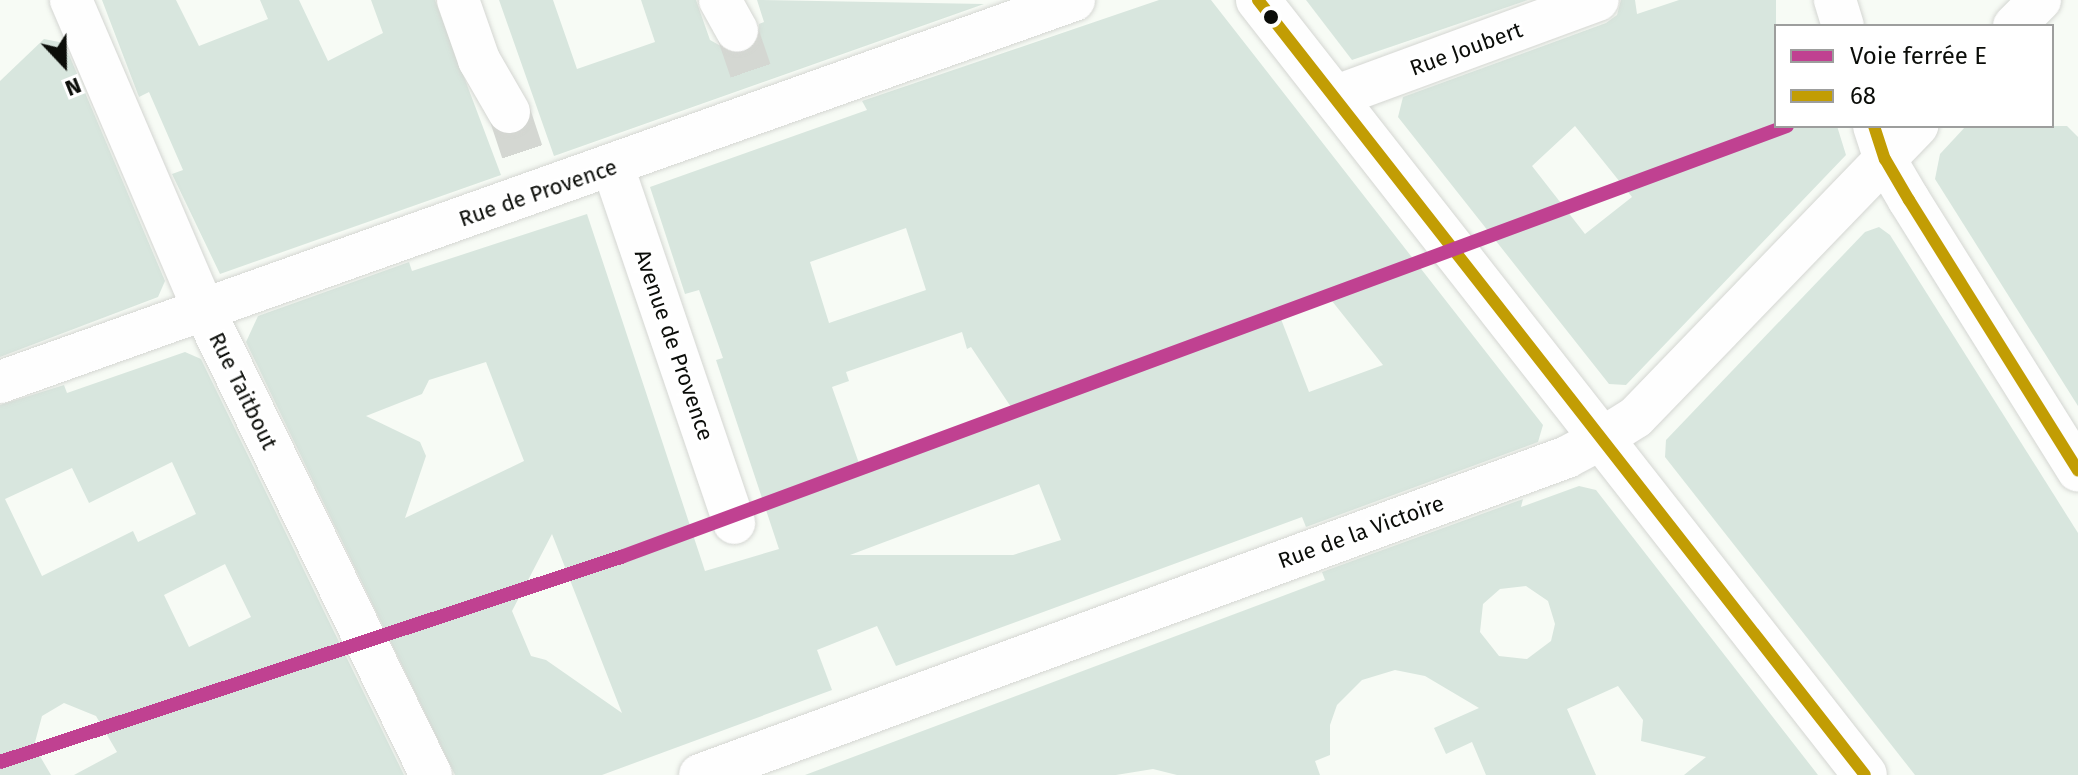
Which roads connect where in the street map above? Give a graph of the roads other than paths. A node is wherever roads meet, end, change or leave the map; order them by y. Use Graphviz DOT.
graph roads {
  1 [pos="71,0"];
  2 [pos="458,0"];
  3 [pos="481,0"];
  4 [pos="1074,0"];
  5 [pos="1258,0"];
  6 [pos="1598,0"];
  7 [pos="1835,0"];
  8 [pos="2040,0"];
  9 [pos="1842,24"];
  10 [pos="2016,24"];
  11 [pos="1334,97"];
  12 [pos="1912,128"];
  13 [pos="1879,142"];
  14 [pos="613,167"];
  15 [pos="204,310"];
  16 [pos="0,382"];
  17 [pos="1601,439"];
  18 [pos="2078,470"];
  19 [pos="734,523"];
  20 [pos="431,775"];
  21 [pos="700,775"];
  22 [pos="1865,775"];
  1 -- 15 [label="street, Rue Taitbout"];
  2 -- 3 [label="street"];
  4 -- 14 [label="street, Rue de Provence"];
  5 -- 11 [label="main road"];
  6 -- 11 [label="street, Rue Joubert"];
  7 -- 9 [label="street"];
  8 -- 10 [label="street"];
  11 -- 17 [label="main road"];
  12 -- 13 [label="street, Rue de la Victoire"];
  13 -- 17 [label="street, Rue de la Victoire"];
  13 -- 18 [label="street"];
  14 -- 15 [label="street, Rue de Provence"];
  14 -- 19 [label="street, Avenue de Provence"];
  15 -- 16 [label="street, Rue de Provence"];
  15 -- 20 [label="street, Rue Taitbout"];
  17 -- 21 [label="street, Rue de la Victoire"];
  17 -- 22 [label="main road"];
}
